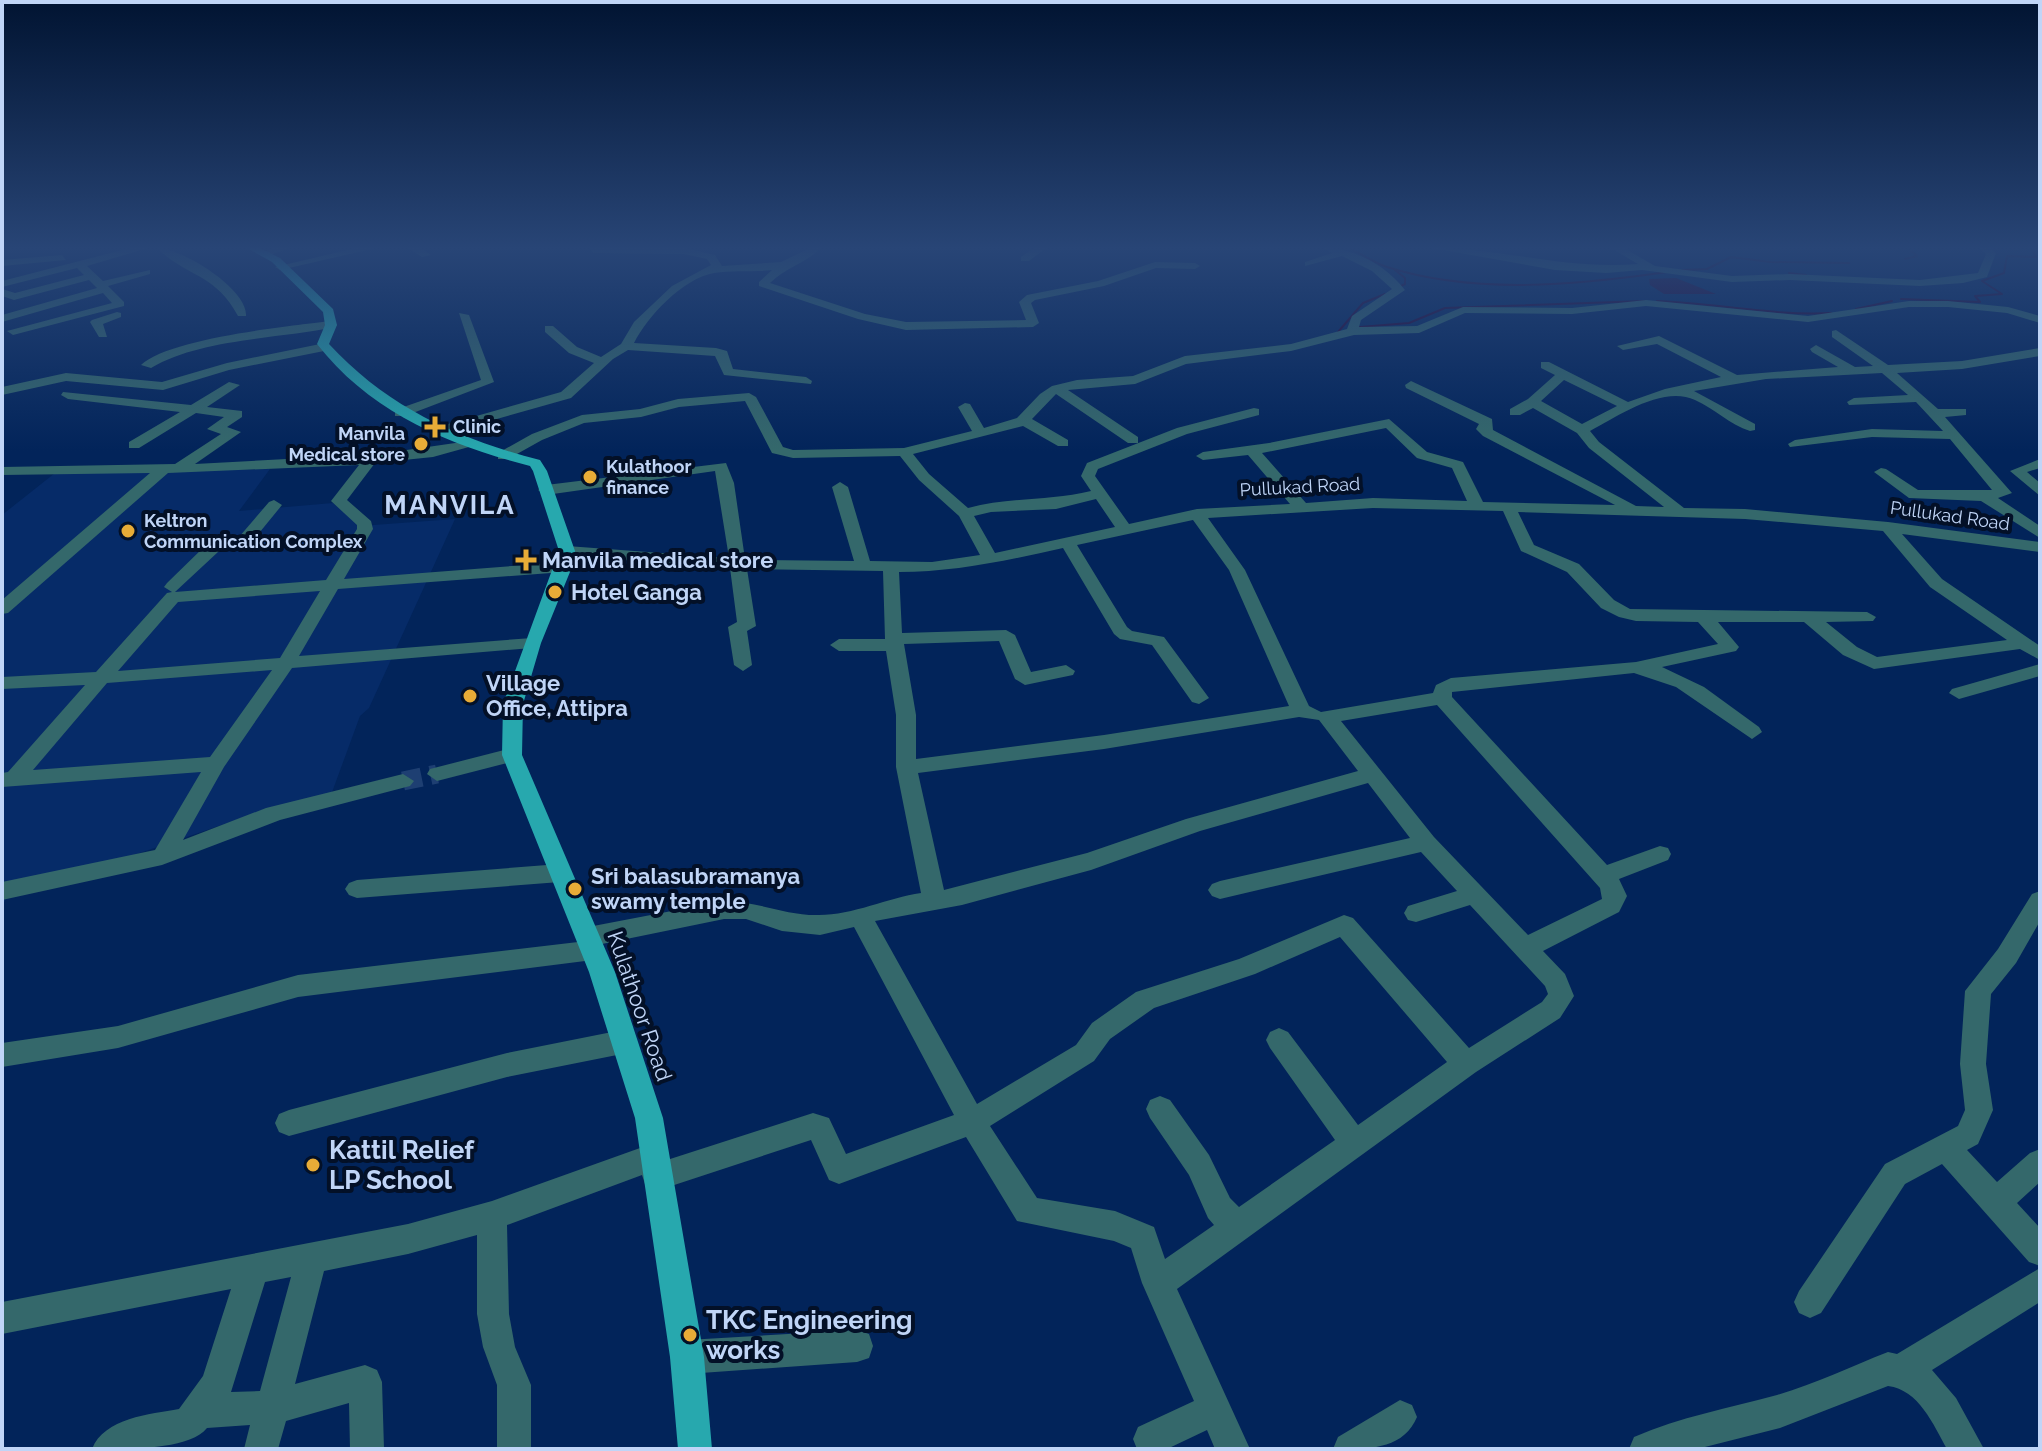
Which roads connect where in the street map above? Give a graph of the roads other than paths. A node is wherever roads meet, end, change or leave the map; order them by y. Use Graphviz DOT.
graph roads {
  1 [pos="463,315"];
  2 [pos="70,316"];
  3 [pos="115,316"];
  4 [pos="330,316"];
  5 [pos="647,316"];
  6 [pos="860,316"];
  7 [pos="1030,316"];
  8 [pos="1359,316"];
  9 [pos="1450,316"];
  10 [pos="1553,316"];
  11 [pos="1775,316"];
  12 [pos="1830,316"];
  13 [pos="56,319"];
  14 [pos="331,325"];
  15 [pos="1569,327"];
  16 [pos="549,329"];
  17 [pos="13,331"];
  18 [pos="1352,331"];
  19 [pos="1836,334"];
  20 [pos="171,338"];
  21 [pos="626,346"];
  22 [pos="1623,346"];
  23 [pos="325,347"];
  24 [pos="1816,349"];
  25 [pos="2040,352"];
  26 [pos="159,357"];
  27 [pos="603,360"];
  28 [pos="147,365"];
  29 [pos="1545,365"];
  30 [pos="1886,367"];
  31 [pos="1850,369"];
  32 [pos="1150,374"];
  33 [pos="1563,374"];
  34 [pos="1736,380"];
  35 [pos="806,381"];
  36 [pos="234,385"];
  37 [pos="1411,385"];
  38 [pos="6,388"];
  39 [pos="1168,388"];
  40 [pos="1057,389"];
  41 [pos="1678,389"];
  42 [pos="68,395"];
  43 [pos="1919,398"];
  44 [pos="1533,402"];
  45 [pos="1854,402"];
  46 [pos="965,407"];
  47 [pos="1628,407"];
  48 [pos="194,409"];
  49 [pos="1254,412"];
  50 [pos="1515,412"];
  51 [pos="1961,412"];
  52 [pos="400,413"];
  53 [pos="1934,413"];
  54 [pos="1023,420"];
  55 [pos="1750,427"];
  56 [pos="1582,430"];
  57 [pos="439,431"];
  58 [pos="980,433"];
  59 [pos="1954,435"];
  60 [pos="1133,440"];
  61 [pos="1063,443"];
  62 [pos="1795,444"];
  63 [pos="134,445"];
  64 [pos="469,445"];
  65 [pos="1252,450"];
  66 [pos="904,452"];
  67 [pos="503,456"];
  68 [pos="1203,456"];
  69 [pos="370,460"];
  70 [pos="2040,463"];
  71 [pos="170,469"];
  72 [pos="2,471"];
  73 [pos="1881,472"];
  74 [pos="840,487"];
  75 [pos="546,490"];
  76 [pos="2039,492"];
  77 [pos="1100,494"];
  78 [pos="1984,496"];
  79 [pos="274,505"];
  80 [pos="1300,505"];
  81 [pos="1477,505"];
  82 [pos="1508,506"];
  83 [pos="1632,508"];
  84 [pos="1678,510"];
  85 [pos="965,514"];
  86 [pos="1197,514"];
  87 [pos="1888,527"];
  88 [pos="1124,529"];
  89 [pos="2040,533"];
  90 [pos="1067,541"];
  91 [pos="2022,546"];
  92 [pos="2040,547"];
  93 [pos="2040,558"];
  94 [pos="565,559"];
  95 [pos="990,559"];
  96 [pos="739,564"];
  97 [pos="864,568"];
  98 [pos="891,568"];
  99 [pos="330,586"];
  100 [pos="173,587"];
  101 [pos="2,609"];
  102 [pos="1703,616"];
  103 [pos="1807,616"];
  104 [pos="1867,617"];
  105 [pos="895,642"];
  106 [pos="532,643"];
  107 [pos="839,645"];
  108 [pos="2032,648"];
  109 [pos="285,665"];
  110 [pos="743,665"];
  111 [pos="1634,667"];
  112 [pos="2040,670"];
  113 [pos="1066,671"];
  114 [pos="101,678"];
  115 [pos="2,683"];
  116 [pos="1959,693"];
  117 [pos="1199,698"];
  118 [pos="1442,698"];
  119 [pos="1301,710"];
  120 [pos="1327,717"];
  121 [pos="1752,732"];
  122 [pos="512,755"];
  123 [pos="216,764"];
  124 [pos="906,767"];
  125 [pos="437,774"];
  126 [pos="1371,775"];
  127 [pos="8,780"];
  128 [pos="403,781"];
  129 [pos="1426,843"];
  130 [pos="1660,854"];
  131 [pos="162,857"];
  132 [pos="560,873"];
  133 [pos="1603,876"];
  134 [pos="357,889"];
  135 [pos="1220,890"];
  136 [pos="1475,895"];
  137 [pos="5,897"];
  138 [pos="934,900"];
  139 [pos="2040,900"];
  140 [pos="1416,913"];
  141 [pos="860,916"];
  142 [pos="590,944"];
  143 [pos="1526,948"];
  144 [pos="1279,1040"];
  145 [pos="622,1042"];
  146 [pos="2,1055"];
  147 [pos="1466,1064"];
  148 [pos="1160,1109"];
  149 [pos="972,1122"];
  150 [pos="289,1123"];
  151 [pos="1355,1144"];
  152 [pos="1951,1144"];
  153 [pos="2040,1163"];
  154 [pos="655,1167"];
  155 [pos="1995,1203"];
  156 [pos="492,1216"];
  157 [pos="1238,1227"];
  158 [pos="2040,1251"];
  159 [pos="312,1258"];
  160 [pos="253,1270"];
  161 [pos="1158,1283"];
  162 [pos="2040,1284"];
  163 [pos="1810,1302"];
  164 [pos="2,1318"];
  165 [pos="857,1346"];
  166 [pos="687,1357"];
  167 [pos="1903,1369"];
  168 [pos="273,1407"];
  169 [pos="1215,1409"];
  170 [pos="198,1411"];
  171 [pos="1400,1417"];
  172 [pos="1150,1439"];
  173 [pos="109,1449"];
  174 [pos="261,1449"];
  175 [pos="367,1449"];
  176 [pos="514,1449"];
  177 [pos="695,1449"];
  178 [pos="1233,1449"];
  179 [pos="1350,1449"];
  180 [pos="1646,1449"];
  181 [pos="1967,1449"];
  1 -- 52 [label="street"];
  2 -- 13 [label="street"];
  3 -- 13 [label="street"];
  4 -- 14 [label="main road"];
  5 -- 21 [label="street"];
  6 -- 7 [label="street"];
  8 -- 18 [label="street"];
  9 -- 18 [label="street"];
  10 -- 15 [label="street"];
  11 -- 12 [label="street"];
  13 -- 17 [label="street"];
  14 -- 23 [label="main road"];
  14 -- 26 [label="street"];
  16 -- 27 [label="street"];
  18 -- 32 [label="street"];
  19 -- 30 [label="street"];
  20 -- 26 [label="street"];
  21 -- 27 [label="street"];
  21 -- 35 [label="street"];
  22 -- 34 [label="street"];
  23 -- 38 [label="street"];
  23 -- 52 [label="main road"];
  24 -- 31 [label="street"];
  25 -- 30 [label="street"];
  26 -- 28 [label="street"];
  27 -- 57 [label="street"];
  29 -- 33 [label="street"];
  30 -- 31 [label="street"];
  30 -- 43 [label="street"];
  31 -- 34 [label="street"];
  32 -- 39 [label="street"];
  32 -- 40 [label="street"];
  33 -- 44 [label="street"];
  33 -- 47 [label="street"];
  34 -- 41 [label="street"];
  36 -- 48 [label="street"];
  37 -- 83 [label="street"];
  40 -- 54 [label="street"];
  40 -- 60 [label="street"];
  41 -- 47 [label="street"];
  41 -- 55 [label="street"];
  42 -- 48 [label="street"];
  43 -- 45 [label="street"];
  43 -- 53 [label="street"];
  44 -- 50 [label="street"];
  44 -- 56 [label="street"];
  46 -- 58 [label="street"];
  47 -- 56 [label="street"];
  48 -- 63 [label="street"];
  48 -- 71 [label="street"];
  49 -- 77 [label="street"];
  51 -- 53 [label="street"];
  52 -- 57 [label="main road"];
  53 -- 59 [label="street"];
  54 -- 58 [label="street"];
  54 -- 61 [label="street"];
  56 -- 84 [label="street"];
  57 -- 64 [label="main road"];
  58 -- 66 [label="street"];
  59 -- 62 [label="street"];
  59 -- 78 [label="street"];
  64 -- 67 [label="main road"];
  64 -- 69 [label="street"];
  65 -- 68 [label="street"];
  65 -- 80 [label="street"];
  65 -- 81 [label="street"];
  66 -- 67 [label="street"];
  66 -- 85 [label="street"];
  67 -- 75 [label="main road"];
  69 -- 71 [label="street"];
  69 -- 99 [label="street"];
  70 -- 76 [label="street"];
  71 -- 72 [label="street"];
  71 -- 101 [label="street"];
  73 -- 78 [label="street"];
  74 -- 97 [label="street"];
  75 -- 94 [label="main road"];
  75 -- 96 [label="street"];
  77 -- 85 [label="street"];
  77 -- 88 [label="street"];
  78 -- 89 [label="street"];
  79 -- 100 [label="street"];
  80 -- 81 [label="street, Pullukad Road"];
  80 -- 86 [label="street, Pullukad Road"];
  81 -- 82 [label="street, Pullukad Road"];
  82 -- 83 [label="street, Pullukad Road"];
  82 -- 102 [label="street"];
  83 -- 84 [label="street, Pullukad Road"];
  84 -- 87 [label="street, Pullukad Road"];
  85 -- 95 [label="street"];
  86 -- 88 [label="street, Pullukad Road"];
  86 -- 119 [label="street"];
  87 -- 91 [label="street, Pullukad Road"];
  87 -- 108 [label="street"];
  88 -- 90 [label="street, Pullukad Road"];
  90 -- 95 [label="street, Pullukad Road"];
  90 -- 117 [label="street"];
  91 -- 92 [label="street, Pullukad Road"];
  91 -- 93 [label="street"];
  94 -- 96 [label="street, Pullukad Road"];
  94 -- 99 [label="street, Pullukad Road"];
  94 -- 106 [label="main road, Kulathoor Road"];
  95 -- 98 [label="street, Pullukad Road"];
  96 -- 97 [label="street, Pullukad Road"];
  96 -- 110 [label="street"];
  97 -- 98 [label="street, Pullukad Road"];
  98 -- 105 [label="street"];
  99 -- 109 [label="street"];
  99 -- 114 [label="street, Pullukad Road"];
  102 -- 103 [label="street"];
  102 -- 111 [label="street"];
  103 -- 104 [label="street"];
  103 -- 108 [label="street"];
  105 -- 107 [label="street"];
  105 -- 113 [label="street"];
  105 -- 124 [label="street"];
  106 -- 109 [label="street"];
  106 -- 122 [label="main road, Kulathoor Road"];
  109 -- 114 [label="street"];
  109 -- 123 [label="street"];
  111 -- 118 [label="street"];
  111 -- 121 [label="street"];
  112 -- 116 [label="street"];
  114 -- 115 [label="street"];
  114 -- 127 [label="street, Pullukad Road"];
  118 -- 120 [label="street"];
  118 -- 133 [label="street"];
  119 -- 120 [label="street"];
  119 -- 124 [label="street"];
  120 -- 126 [label="street"];
  122 -- 125 [label="street"];
  122 -- 132 [label="main road, Kulathoor Road"];
  123 -- 127 [label="street"];
  123 -- 131 [label="street"];
  124 -- 138 [label="street"];
  126 -- 129 [label="street"];
  126 -- 138 [label="street"];
  128 -- 131 [label="street"];
  129 -- 135 [label="street"];
  129 -- 136 [label="street"];
  130 -- 133 [label="street"];
  131 -- 137 [label="street"];
  132 -- 134 [label="street"];
  132 -- 142 [label="main road, Kulathoor Road"];
  133 -- 143 [label="street"];
  136 -- 140 [label="street"];
  136 -- 143 [label="street"];
  138 -- 141 [label="street"];
  139 -- 152 [label="street"];
  141 -- 142 [label="street"];
  141 -- 149 [label="street"];
  142 -- 145 [label="main road, Kulathoor Road"];
  142 -- 146 [label="street"];
  143 -- 147 [label="street"];
  144 -- 151 [label="street"];
  145 -- 150 [label="street"];
  145 -- 154 [label="main road, Kulathoor Road"];
  147 -- 149 [label="street"];
  147 -- 151 [label="street"];
  148 -- 157 [label="street"];
  149 -- 154 [label="street"];
  149 -- 161 [label="street"];
  151 -- 157 [label="street"];
  152 -- 155 [label="street"];
  152 -- 163 [label="street"];
  153 -- 155 [label="street"];
  154 -- 156 [label="street"];
  154 -- 166 [label="main road, Kulathoor Road"];
  155 -- 158 [label="street"];
  156 -- 159 [label="street"];
  156 -- 176 [label="street"];
  157 -- 161 [label="street"];
  159 -- 160 [label="street"];
  159 -- 168 [label="street"];
  160 -- 164 [label="street"];
  160 -- 170 [label="street"];
  161 -- 169 [label="street"];
  162 -- 167 [label="street"];
  165 -- 166 [label="street"];
  166 -- 177 [label="main road, Kulathoor Road"];
  167 -- 180 [label="street"];
  167 -- 181 [label="street"];
  168 -- 170 [label="street"];
  168 -- 174 [label="street"];
  168 -- 175 [label="street"];
  169 -- 172 [label="street"];
  169 -- 178 [label="street"];
  170 -- 173 [label="street"];
  171 -- 179 [label="street"];
}
